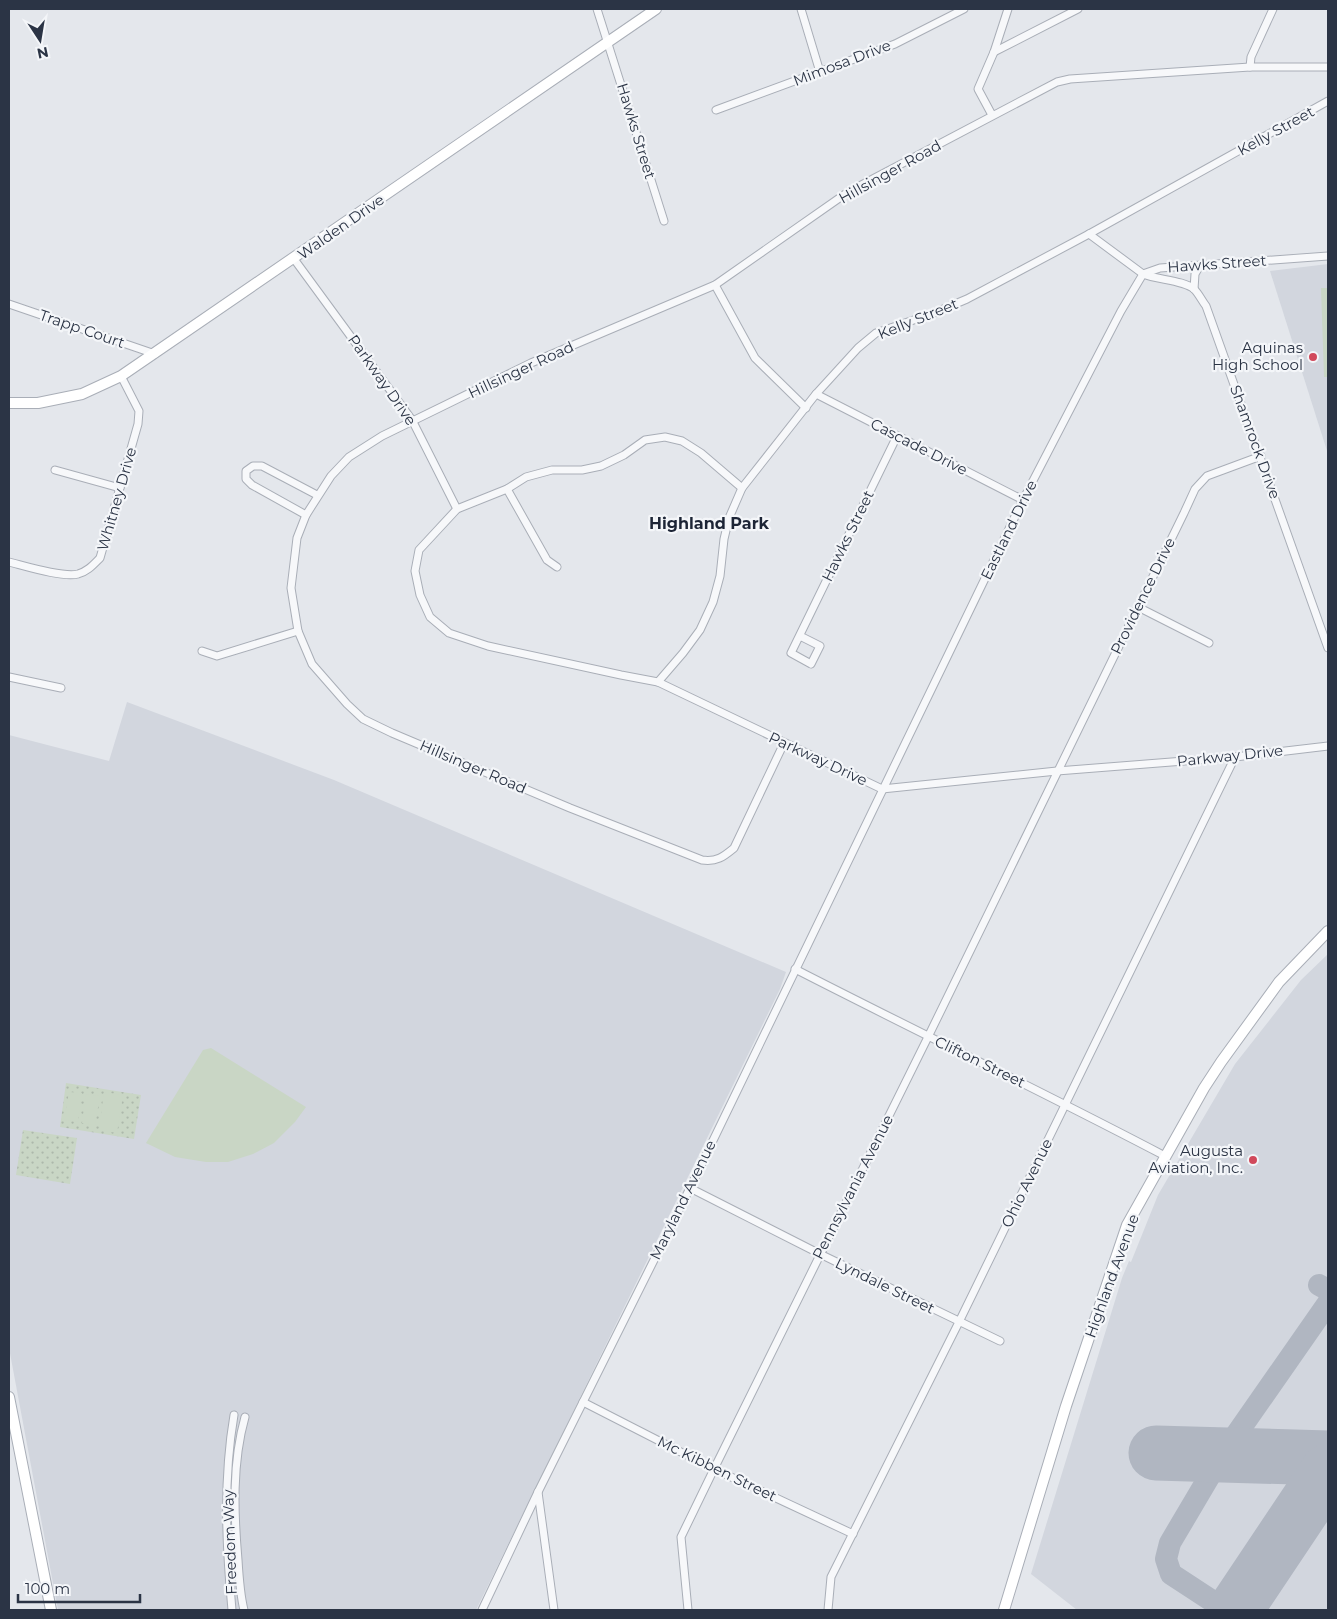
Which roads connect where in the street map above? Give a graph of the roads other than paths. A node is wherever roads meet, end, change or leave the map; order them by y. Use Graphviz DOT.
graph roads {
  1 [pos="598,9"];
  2 [pos="656,9"];
  3 [pos="800,9"];
  4 [pos="964,9"];
  5 [pos="1008,9"];
  6 [pos="1078,9"];
  7 [pos="1273,9"];
  8 [pos="608,42"];
  9 [pos="994,52"];
  10 [pos="1250,67"];
  11 [pos="1328,67"];
  12 [pos="820,72"];
  13 [pos="1328,101"];
  14 [pos="716,110"];
  15 [pos="992,115"];
  16 [pos="664,221"];
  17 [pos="1089,234"];
  18 [pos="1328,256"];
  19 [pos="294,259"];
  20 [pos="1200,265"];
  21 [pos="1143,274"];
  22 [pos="715,285"];
  23 [pos="1194,289"];
  24 [pos="9,304"];
  25 [pos="155,354"];
  26 [pos="121,376"];
  27 [pos="816,394"];
  28 [pos="9,403"];
  29 [pos="806,408"];
  30 [pos="412,420"];
  31 [pos="897,436"];
  32 [pos="1261,456"];
  33 [pos="56,470"];
  34 [pos="120,488"];
  35 [pos="742,488"];
  36 [pos="507,489"];
  37 [pos="318,495"];
  38 [pos="1023,500"];
  39 [pos="457,510"];
  40 [pos="306,515"];
  41 [pos="9,562"];
  42 [pos="557,567"];
  43 [pos="1138,606"];
  44 [pos="298,631"];
  45 [pos="800,636"];
  46 [pos="1209,643"];
  47 [pos="1328,648"];
  48 [pos="202,651"];
  49 [pos="9,677"];
  50 [pos="658,682"];
  51 [pos="61,688"];
  52 [pos="784,743"];
  53 [pos="1328,746"];
  54 [pos="1236,757"];
  55 [pos="1058,771"];
  56 [pos="882,789"];
  57 [pos="1328,930"];
  58 [pos="795,969"];
  59 [pos="928,1037"];
  60 [pos="1066,1104"];
  61 [pos="1165,1156"];
  62 [pos="690,1188"];
  63 [pos="820,1254"];
  64 [pos="959,1322"];
  65 [pos="1000,1340"];
  66 [pos="9,1397"];
  67 [pos="583,1402"];
  68 [pos="234,1415"];
  69 [pos="245,1417"];
  70 [pos="714,1469"];
  71 [pos="538,1492"];
  72 [pos="853,1534"];
  73 [pos="51,1610"];
  74 [pos="232,1610"];
  75 [pos="244,1610"];
  76 [pos="482,1610"];
  77 [pos="554,1610"];
  78 [pos="688,1610"];
  79 [pos="828,1610"];
  80 [pos="1004,1610"];
  1 -- 8 [label="street, Hawks Street"];
  2 -- 8 [label="street, Walden Drive"];
  3 -- 12 [label="street"];
  4 -- 12 [label="street, Mimosa Drive"];
  5 -- 9 [label="street"];
  6 -- 9 [label="street"];
  7 -- 10 [label="street"];
  8 -- 16 [label="street, Hawks Street"];
  8 -- 19 [label="street, Walden Drive"];
  9 -- 15 [label="street"];
  10 -- 11 [label="street, Hillsinger Road"];
  10 -- 15 [label="street, Hillsinger Road"];
  12 -- 14 [label="street, Mimosa Drive"];
  13 -- 17 [label="street, Kelly Street"];
  15 -- 22 [label="street, Hillsinger Road"];
  17 -- 21 [label="street"];
  17 -- 27 [label="street, Kelly Street"];
  18 -- 20 [label="street, Hawks Street"];
  19 -- 25 [label="street, Walden Drive"];
  19 -- 30 [label="street, Parkway Drive"];
  20 -- 21 [label="street, Hawks Street"];
  20 -- 23 [label="street"];
  21 -- 23 [label="street"];
  21 -- 38 [label="street, Eastland Drive"];
  22 -- 29 [label="street"];
  22 -- 30 [label="street, Hillsinger Road"];
  23 -- 32 [label="street, Shamrock Drive"];
  24 -- 25 [label="street, Trapp Court"];
  25 -- 26 [label="street, Walden Drive"];
  26 -- 28 [label="street, Walden Drive"];
  26 -- 34 [label="street, Whitney Drive"];
  27 -- 29 [label="street, Kelly Street"];
  27 -- 31 [label="street, Cascade Drive"];
  29 -- 35 [label="street, Kelly Street"];
  30 -- 37 [label="street, Hillsinger Road"];
  30 -- 39 [label="street, Parkway Drive"];
  31 -- 38 [label="street, Cascade Drive"];
  31 -- 45 [label="street, Hawks Street"];
  32 -- 43 [label="street, Providence Drive"];
  32 -- 47 [label="street, Shamrock Drive"];
  33 -- 34 [label="street"];
  34 -- 41 [label="street, Whitney Drive"];
  35 -- 36 [label="street"];
  35 -- 50 [label="street, Kelly Street"];
  36 -- 39 [label="street"];
  36 -- 42 [label="street"];
  37 -- 40 [label="street, Hillsinger Road"];
  37 -- 40 [label="street"];
  38 -- 56 [label="street, Eastland Drive"];
  39 -- 50 [label="street, Parkway Drive"];
  40 -- 44 [label="street, Hillsinger Road"];
  43 -- 46 [label="street"];
  43 -- 55 [label="street, Providence Drive"];
  44 -- 48 [label="street"];
  44 -- 52 [label="street, Hillsinger Road"];
  49 -- 51 [label="street"];
  50 -- 52 [label="street, Parkway Drive"];
  52 -- 56 [label="street, Parkway Drive"];
  53 -- 54 [label="street, Parkway Drive"];
  54 -- 55 [label="street, Parkway Drive"];
  54 -- 60 [label="street, Ohio Avenue"];
  55 -- 56 [label="street, Parkway Drive"];
  55 -- 59 [label="street, Pennsylvania Avenue"];
  56 -- 58 [label="street, Maryland Avenue"];
  57 -- 61 [label="street, Highland Avenue"];
  58 -- 59 [label="street, Clifton Street"];
  58 -- 62 [label="street, Maryland Avenue"];
  59 -- 60 [label="street, Clifton Street"];
  59 -- 63 [label="street, Pennsylvania Avenue"];
  60 -- 61 [label="street, Clifton Street"];
  60 -- 64 [label="street, Ohio Avenue"];
  61 -- 80 [label="street, Highland Avenue"];
  62 -- 63 [label="street, Lyndale Street"];
  62 -- 67 [label="street, Maryland Avenue"];
  63 -- 64 [label="street, Lyndale Street"];
  63 -- 70 [label="street, Pennsylvania Avenue"];
  64 -- 65 [label="street, Lyndale Street"];
  64 -- 72 [label="street, Ohio Avenue"];
  66 -- 73 [label="street"];
  67 -- 70 [label="street, Mc Kibben Street"];
  67 -- 71 [label="street, Maryland Avenue"];
  68 -- 74 [label="street, Freedom Way"];
  69 -- 75 [label="street, Freedom Way"];
  70 -- 72 [label="street, Mc Kibben Street"];
  70 -- 78 [label="street, Pennsylvania Avenue"];
  71 -- 76 [label="street, Maryland Avenue"];
  71 -- 77 [label="street"];
  72 -- 79 [label="street, Ohio Avenue"];
}
